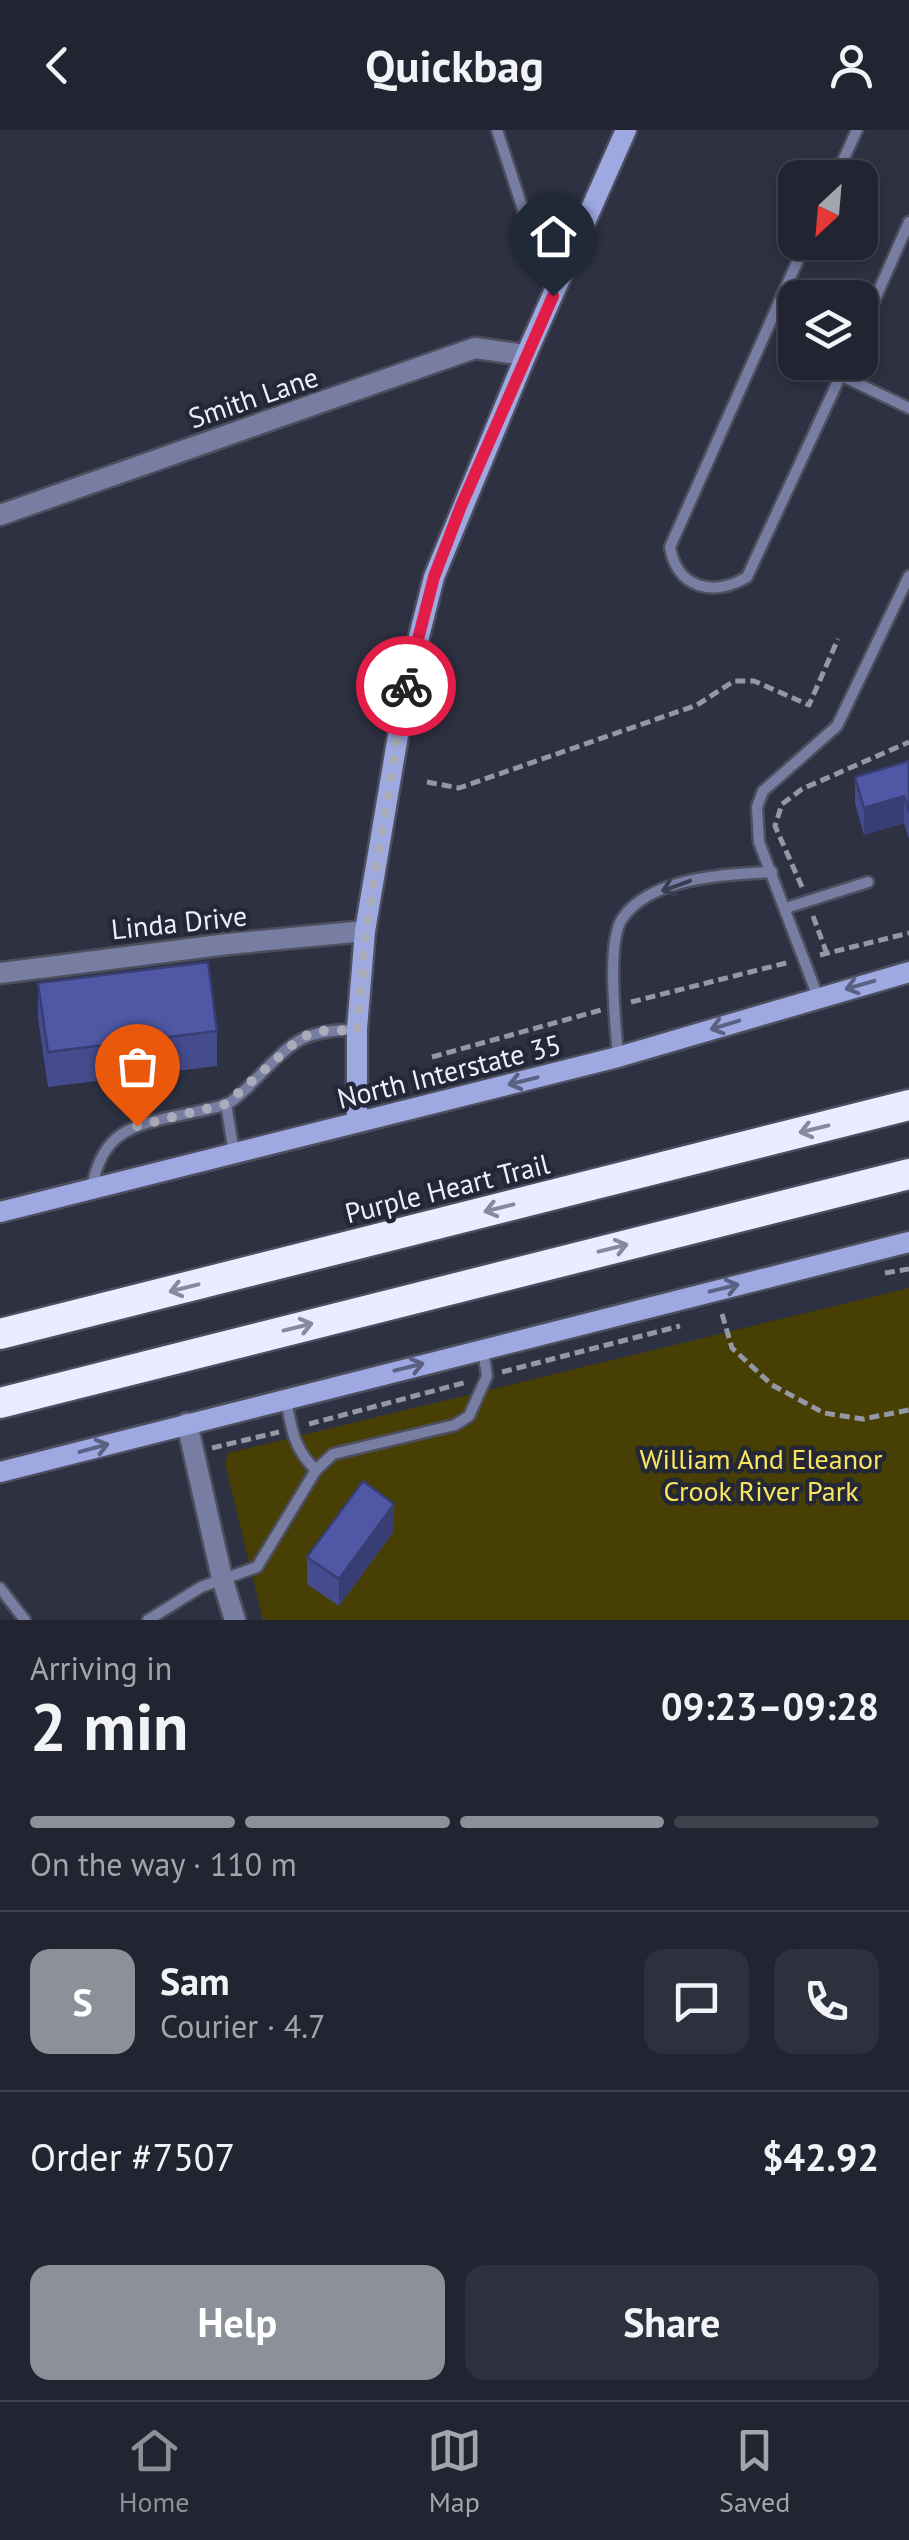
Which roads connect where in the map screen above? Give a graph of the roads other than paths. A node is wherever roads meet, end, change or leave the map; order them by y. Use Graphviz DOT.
graph roads {
  1 [pos="497,130"];
  2 [pos="626,130"];
  3 [pos="857,130"];
  4 [pos="844,160"];
  5 [pos="909,222"];
  6 [pos="566,266"];
  7 [pos="878,292"];
  8 [pos="778,305"];
  9 [pos="526,355"];
  10 [pos="840,380"];
  11 [pos="850,380"];
  12 [pos="909,408"];
  13 [pos="0,515"];
  14 [pos="909,576"];
  15 [pos="772,872"];
  16 [pos="868,882"];
  17 [pos="786,908"];
  18 [pos="366,931"];
  19 [pos="909,972"];
  20 [pos="0,973"];
  21 [pos="818,997"];
  22 [pos="357,1030"];
  23 [pos="618,1057"];
  24 [pos="226,1104"];
  25 [pos="909,1105"];
  26 [pos="357,1122"];
  27 [pos="234,1154"];
  28 [pos="909,1174"];
  29 [pos="92,1189"];
  30 [pos="0,1212"];
  31 [pos="909,1242"];
  32 [pos="0,1334"];
  33 [pos="483,1349"];
  34 [pos="286,1398"];
  35 [pos="0,1403"];
  36 [pos="187,1423"];
  37 [pos="316,1470"];
  38 [pos="0,1472"];
  39 [pos="222,1578"];
  40 [pos="0,1588"];
  41 [pos="25,1620"];
  42 [pos="148,1620"];
  43 [pos="235,1620"];
  1 -- 6 [label="lane"];
  2 -- 6 [label="main road"];
  3 -- 4 [label="lane"];
  5 -- 7 [label="lane"];
  6 -- 9 [label="main road"];
  8 -- 10 [label="lane"];
  9 -- 13 [label="street, Smith Lane"];
  9 -- 18 [label="main road"];
  11 -- 12 [label="lane"];
  14 -- 15 [label="lane"];
  15 -- 17 [label="lane"];
  15 -- 23 [label="lane, one-way"];
  16 -- 17 [label="lane"];
  17 -- 21 [label="lane"];
  18 -- 20 [label="street, Linda Drive"];
  18 -- 22 [label="main road"];
  19 -- 21 [label="main road, North Interstate 35, one-way"];
  21 -- 23 [label="main road, North Interstate 35, one-way"];
  22 -- 24 [label="lane"];
  22 -- 26 [label="main road"];
  23 -- 26 [label="main road, North Interstate 35, one-way"];
  24 -- 27 [label="lane"];
  24 -- 29 [label="lane"];
  25 -- 32 [label="highway, Purple Heart Trail, one-way"];
  26 -- 27 [label="main road, North Interstate 35"];
  27 -- 29 [label="main road, North Interstate 35"];
  35 -- 28 [label="highway, one-way"];
  29 -- 30 [label="main road, North Interstate 35"];
  33 -- 31 [label="main road, one-way"];
  34 -- 33 [label="main road, one-way"];
  33 -- 37 [label="lane"];
  34 -- 36 [label="main road"];
  34 -- 37 [label="lane"];
  38 -- 36 [label="main road, one-way"];
  36 -- 39 [label="street"];
  37 -- 39 [label="lane"];
  39 -- 42 [label="lane"];
  39 -- 43 [label="street"];
  40 -- 41 [label="lane"];
}
